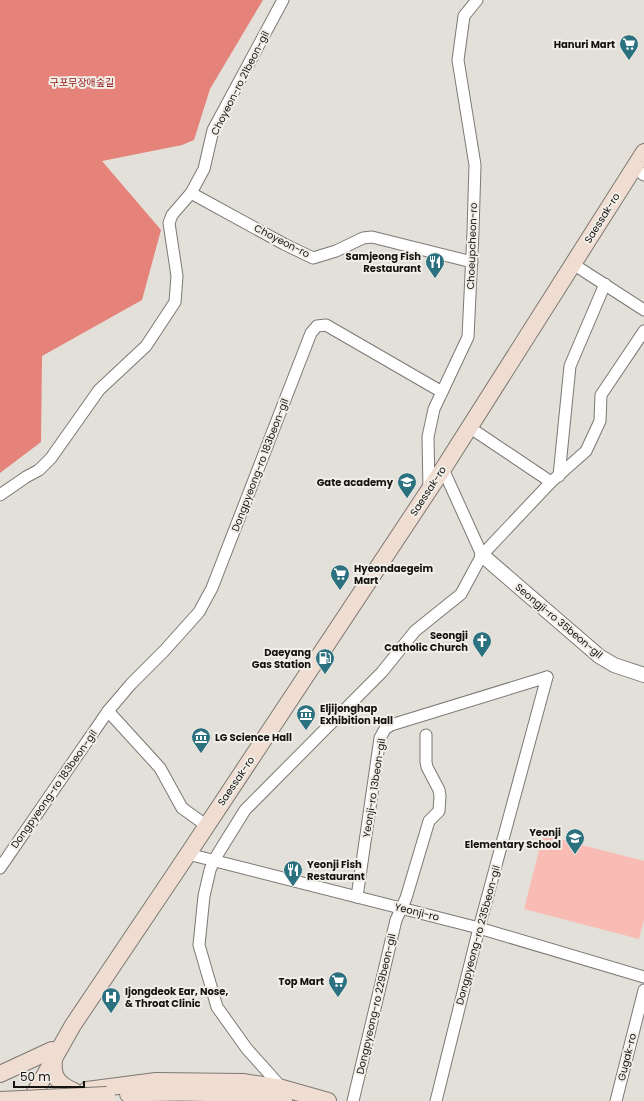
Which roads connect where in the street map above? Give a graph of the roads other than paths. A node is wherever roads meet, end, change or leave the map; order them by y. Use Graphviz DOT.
graph roads {
  1 [pos="283,0"];
  2 [pos="477,0"];
  3 [pos="644,152"];
  4 [pos="639,171"];
  5 [pos="191,193"];
  6 [pos="472,262"];
  7 [pos="573,264"];
  8 [pos="604,284"];
  9 [pos="644,310"];
  10 [pos="644,331"];
  11 [pos="442,392"];
  12 [pos="469,427"];
  13 [pos="443,469"];
  14 [pos="555,479"];
  15 [pos="429,490"];
  16 [pos="0,494"];
  17 [pos="482,555"];
  18 [pos="644,674"];
  19 [pos="547,677"];
  20 [pos="108,711"];
  21 [pos="426,735"];
  22 [pos="207,826"];
  23 [pos="188,854"];
  24 [pos="214,860"];
  25 [pos="0,868"];
  26 [pos="357,897"];
  27 [pos="401,908"];
  28 [pos="479,928"];
  29 [pos="644,977"];
  30 [pos="644,990"];
  31 [pos="53,1054"];
  32 [pos="0,1074"];
  33 [pos="283,1094"];
  34 [pos="107,1095"];
  35 [pos="0,1096"];
  36 [pos="73,1096"];
  37 [pos="25,1098"];
  38 [pos="0,1100"];
  39 [pos="328,1101"];
  40 [pos="353,1101"];
  41 [pos="436,1101"];
  42 [pos="616,1101"];
  1 -- 5 [label="street, Choyeon-ro 21beon-gil"];
  2 -- 6 [label="street, Choeupcheon-ro"];
  3 -- 4 [label="main road, Saessak-ro"];
  4 -- 7 [label="main road, Saessak-ro"];
  5 -- 6 [label="street, Choyeon-ro"];
  5 -- 16 [label="street, Choyeon-ro 21beon-gil"];
  6 -- 11 [label="street, Choeupcheon-ro"];
  7 -- 8 [label="street"];
  7 -- 12 [label="main road, Saessak-ro"];
  8 -- 9 [label="street"];
  8 -- 14 [label="street"];
  10 -- 14 [label="street"];
  11 -- 15 [label="street, Choeupcheon-ro"];
  11 -- 20 [label="street, Dongpyeong-ro 183beon-gil"];
  12 -- 13 [label="main road, Saessak-ro"];
  12 -- 14 [label="street"];
  13 -- 15 [label="main road, Saessak-ro"];
  13 -- 17 [label="street"];
  14 -- 17 [label="street"];
  15 -- 22 [label="main road, Saessak-ro"];
  17 -- 18 [label="street, Seongji-ro 35beon-gil"];
  17 -- 24 [label="street"];
  19 -- 26 [label="street, Yeonji-ro 13beon-gil"];
  19 -- 28 [label="street, Dongpyeong-ro 235beon-gil"];
  20 -- 22 [label="street"];
  20 -- 25 [label="street, Dongpyeong-ro 183beon-gil"];
  21 -- 27 [label="street, Dongpyeong-ro 229beon-gil"];
  22 -- 23 [label="main road, Saessak-ro"];
  23 -- 24 [label="street, Yeonji-ro"];
  23 -- 31 [label="main road, Saessak-ro"];
  24 -- 26 [label="street, Yeonji-ro"];
  24 -- 33 [label="street"];
  26 -- 27 [label="street, Yeonji-ro"];
  27 -- 28 [label="street, Yeonji-ro"];
  27 -- 40 [label="street, Dongpyeong-ro 229beon-gil"];
  28 -- 29 [label="street, Yeonji-ro"];
  28 -- 41 [label="street, Dongpyeong-ro 235beon-gil"];
  30 -- 42 [label="street, Gugak-ro"];
  31 -- 32 [label="main road"];
  31 -- 36 [label="main road"];
  31 -- 37 [label="main road, Saessak-ro"];
  33 -- 34 [label="main road"];
  33 -- 36 [label="main road"];
  33 -- 39 [label="main road"];
  34 -- 36 [label="main road, bridge"];
  34 -- 38 [label="main road, bridge"];
  35 -- 37 [label="main road"];
  36 -- 37 [label="main road"];
}
